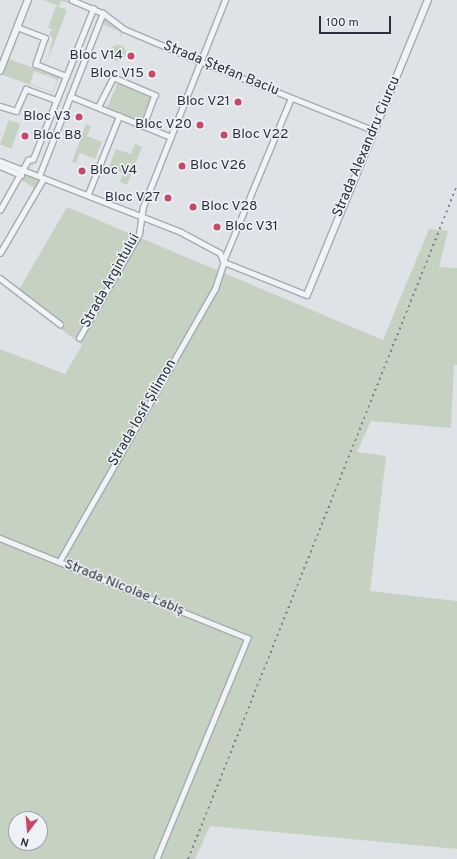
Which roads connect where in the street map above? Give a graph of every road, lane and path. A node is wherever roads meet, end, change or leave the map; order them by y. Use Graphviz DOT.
graph roads {
  1 [pos="28,0"];
  2 [pos="72,0"];
  3 [pos="225,0"];
  4 [pos="428,0"];
  5 [pos="93,8"];
  6 [pos="103,13"];
  7 [pos="17,27"];
  8 [pos="200,62"];
  9 [pos="0,71"];
  10 [pos="66,76"];
  11 [pos="70,96"];
  12 [pos="291,98"];
  13 [pos="56,100"];
  14 [pos="0,106"];
  15 [pos="98,107"];
  16 [pos="119,116"];
  17 [pos="144,126"];
  18 [pos="374,130"];
  19 [pos="171,137"];
  20 [pos="0,160"];
  21 [pos="0,166"];
  22 [pos="23,173"];
  23 [pos="41,179"];
  24 [pos="88,194"];
  25 [pos="0,210"];
  26 [pos="140,215"];
  27 [pos="0,253"];
  28 [pos="224,260"];
  29 [pos="0,278"];
  30 [pos="307,295"];
  31 [pos="60,324"];
  32 [pos="79,338"];
  33 [pos="0,538"];
  34 [pos="59,562"];
  35 [pos="157,859"];
  1 -- 7 [label="street"];
  2 -- 5 [label="street, Strada Ștefan Baciu"];
  3 -- 8 [label="street, Strada Argintului"];
  4 -- 18 [label="street, Strada Alexandru Ciurcu"];
  5 -- 6 [label="street, Strada Ștefan Baciu"];
  5 -- 10 [label="street"];
  6 -- 8 [label="street, Strada Ștefan Baciu"];
  6 -- 11 [label="street"];
  7 -- 9 [label="street"];
  7 -- 10 [label="street"];
  8 -- 12 [label="street, Strada Ștefan Baciu"];
  8 -- 19 [label="street, Strada Argintului"];
  10 -- 13 [label="street"];
  11 -- 15 [label="street"];
  11 -- 23 [label="street"];
  12 -- 18 [label="street, Strada Ștefan Baciu"];
  12 -- 28 [label="street, Strada Iosif Șilimon"];
  13 -- 14 [label="street"];
  13 -- 22 [label="street"];
  15 -- 16 [label="street"];
  15 -- 17 [label="street"];
  16 -- 17 [label="street"];
  16 -- 24 [label="street"];
  17 -- 19 [label="street"];
  18 -- 30 [label="street, Strada Alexandru Ciurcu"];
  19 -- 26 [label="street, Strada Argintului"];
  20 -- 22 [label="street"];
  21 -- 22 [label="street"];
  22 -- 23 [label="street"];
  22 -- 25 [label="street"];
  23 -- 24 [label="street"];
  23 -- 27 [label="street"];
  24 -- 26 [label="street"];
  26 -- 28 [label="street"];
  26 -- 32 [label="street, Strada Argintului"];
  28 -- 30 [label="street"];
  28 -- 34 [label="street, Strada Iosif Șilimon"];
  29 -- 31 [label="street"];
  33 -- 34 [label="street, Strada Nicolae Labiș"];
  34 -- 35 [label="street, Strada Nicolae Labiș"];
}
